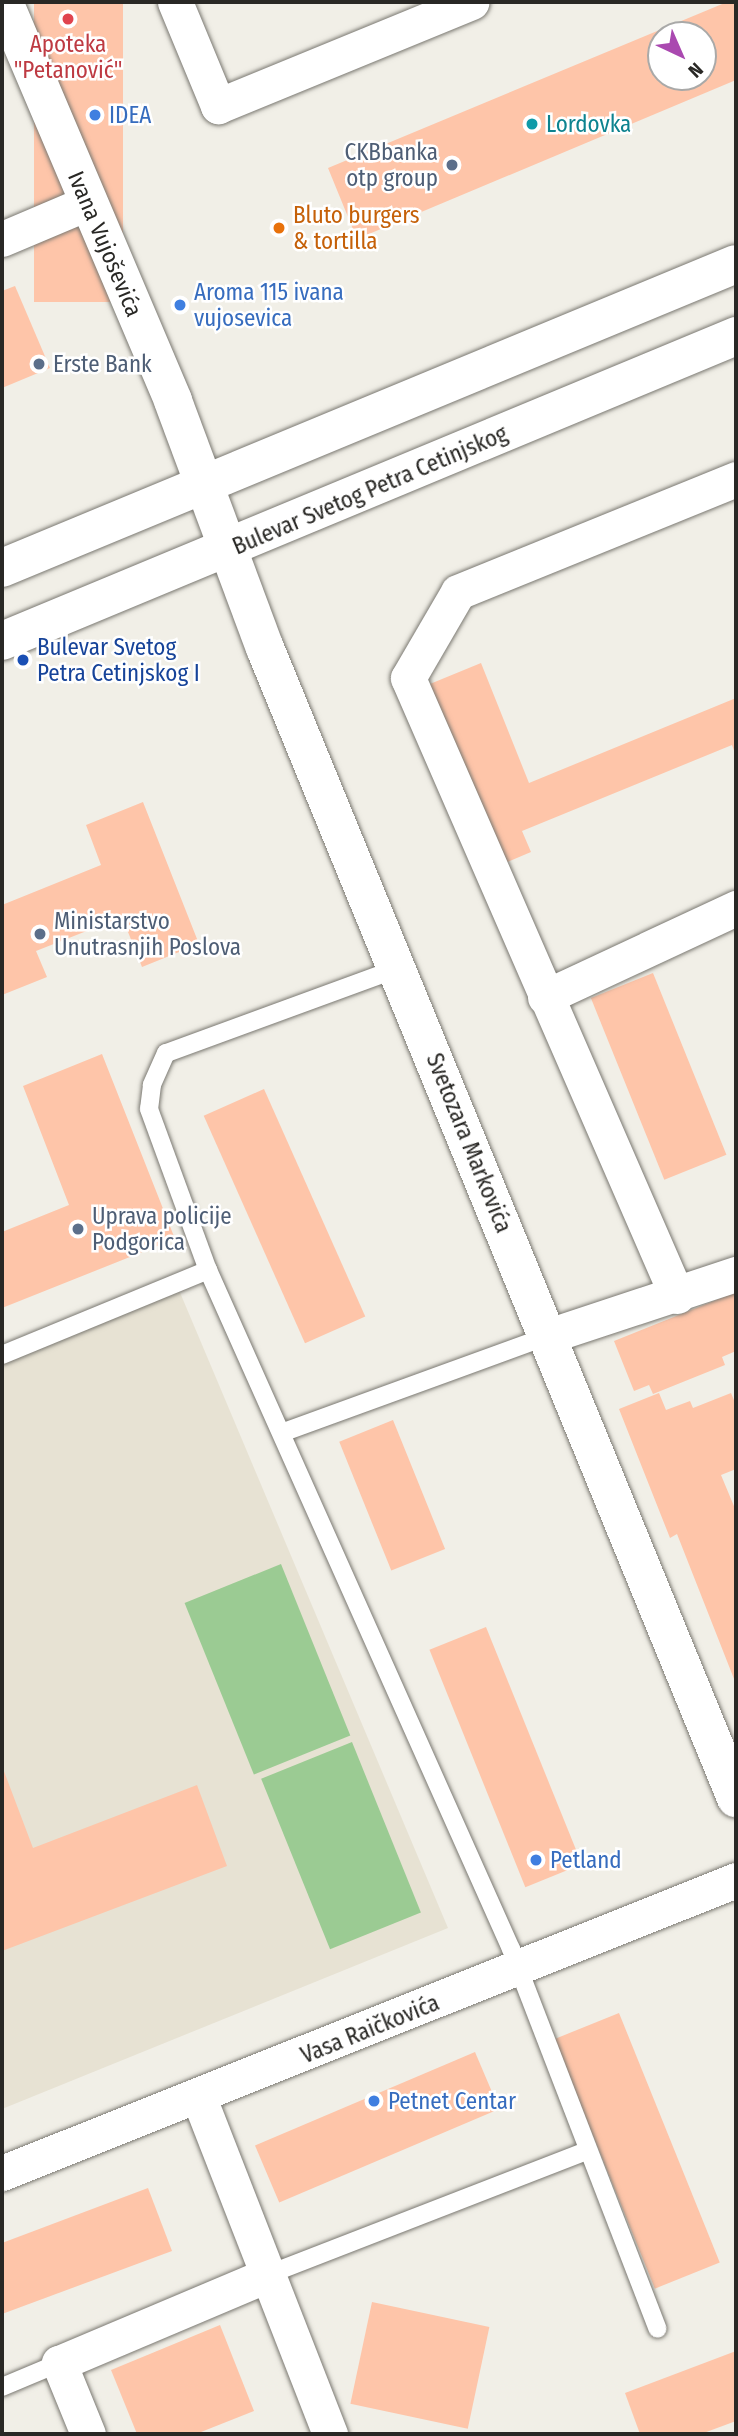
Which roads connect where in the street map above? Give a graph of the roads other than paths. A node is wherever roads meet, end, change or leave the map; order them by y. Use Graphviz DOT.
graph roads {
  1 [pos="4,2"];
  2 [pos="175,2"];
  3 [pos="471,2"];
  4 [pos="88,203"];
  5 [pos="2,239"];
  6 [pos="736,264"];
  7 [pos="736,336"];
  8 [pos="736,479"];
  9 [pos="207,485"];
  10 [pos="230,549"];
  11 [pos="2,568"];
  12 [pos="2,641"];
  13 [pos="736,908"];
  14 [pos="396,969"];
  15 [pos="544,997"];
  16 [pos="208,1270"];
  17 [pos="736,1274"];
  18 [pos="677,1296"];
  19 [pos="548,1336"];
  20 [pos="2,1355"];
  21 [pos="284,1432"];
  22 [pos="736,1798"];
  23 [pos="736,1880"];
  24 [pos="519,1968"];
  25 [pos="199,2098"];
  26 [pos="587,2151"];
  27 [pos="2,2173"];
  28 [pos="267,2275"];
  29 [pos="658,2329"];
  30 [pos="59,2363"];
  31 [pos="2,2387"];
  32 [pos="88,2434"];
  33 [pos="330,2434"];
  1 -- 4 [label="street, Ivana Vujoševića"];
  2 -- 3 [label="street"];
  4 -- 5 [label="street"];
  4 -- 9 [label="street, Ivana Vujoševića"];
  6 -- 9 [label="street"];
  7 -- 10 [label="street, Bulevar Svetog Petra Cetinjskog"];
  8 -- 15 [label="street"];
  9 -- 10 [label="street, Svetozara Markovića"];
  9 -- 11 [label="street"];
  10 -- 12 [label="street, Bulevar Svetog Petra Cetinjskog"];
  10 -- 14 [label="street, Svetozara Markovića"];
  13 -- 15 [label="street"];
  14 -- 16 [label="lane"];
  14 -- 19 [label="street, Svetozara Markovića"];
  15 -- 18 [label="street"];
  16 -- 20 [label="lane"];
  16 -- 21 [label="lane"];
  17 -- 18 [label="street"];
  18 -- 19 [label="street"];
  19 -- 21 [label="lane"];
  19 -- 22 [label="street, Svetozara Markovića"];
  21 -- 24 [label="lane"];
  23 -- 24 [label="street, Vasa Raičkovića"];
  24 -- 25 [label="street, Vasa Raičkovića"];
  24 -- 26 [label="lane"];
  25 -- 27 [label="street, Vasa Raičkovića"];
  25 -- 28 [label="street"];
  26 -- 28 [label="lane"];
  26 -- 29 [label="lane"];
  28 -- 30 [label="street"];
  28 -- 33 [label="street"];
  30 -- 31 [label="lane"];
  30 -- 32 [label="street"];
}
